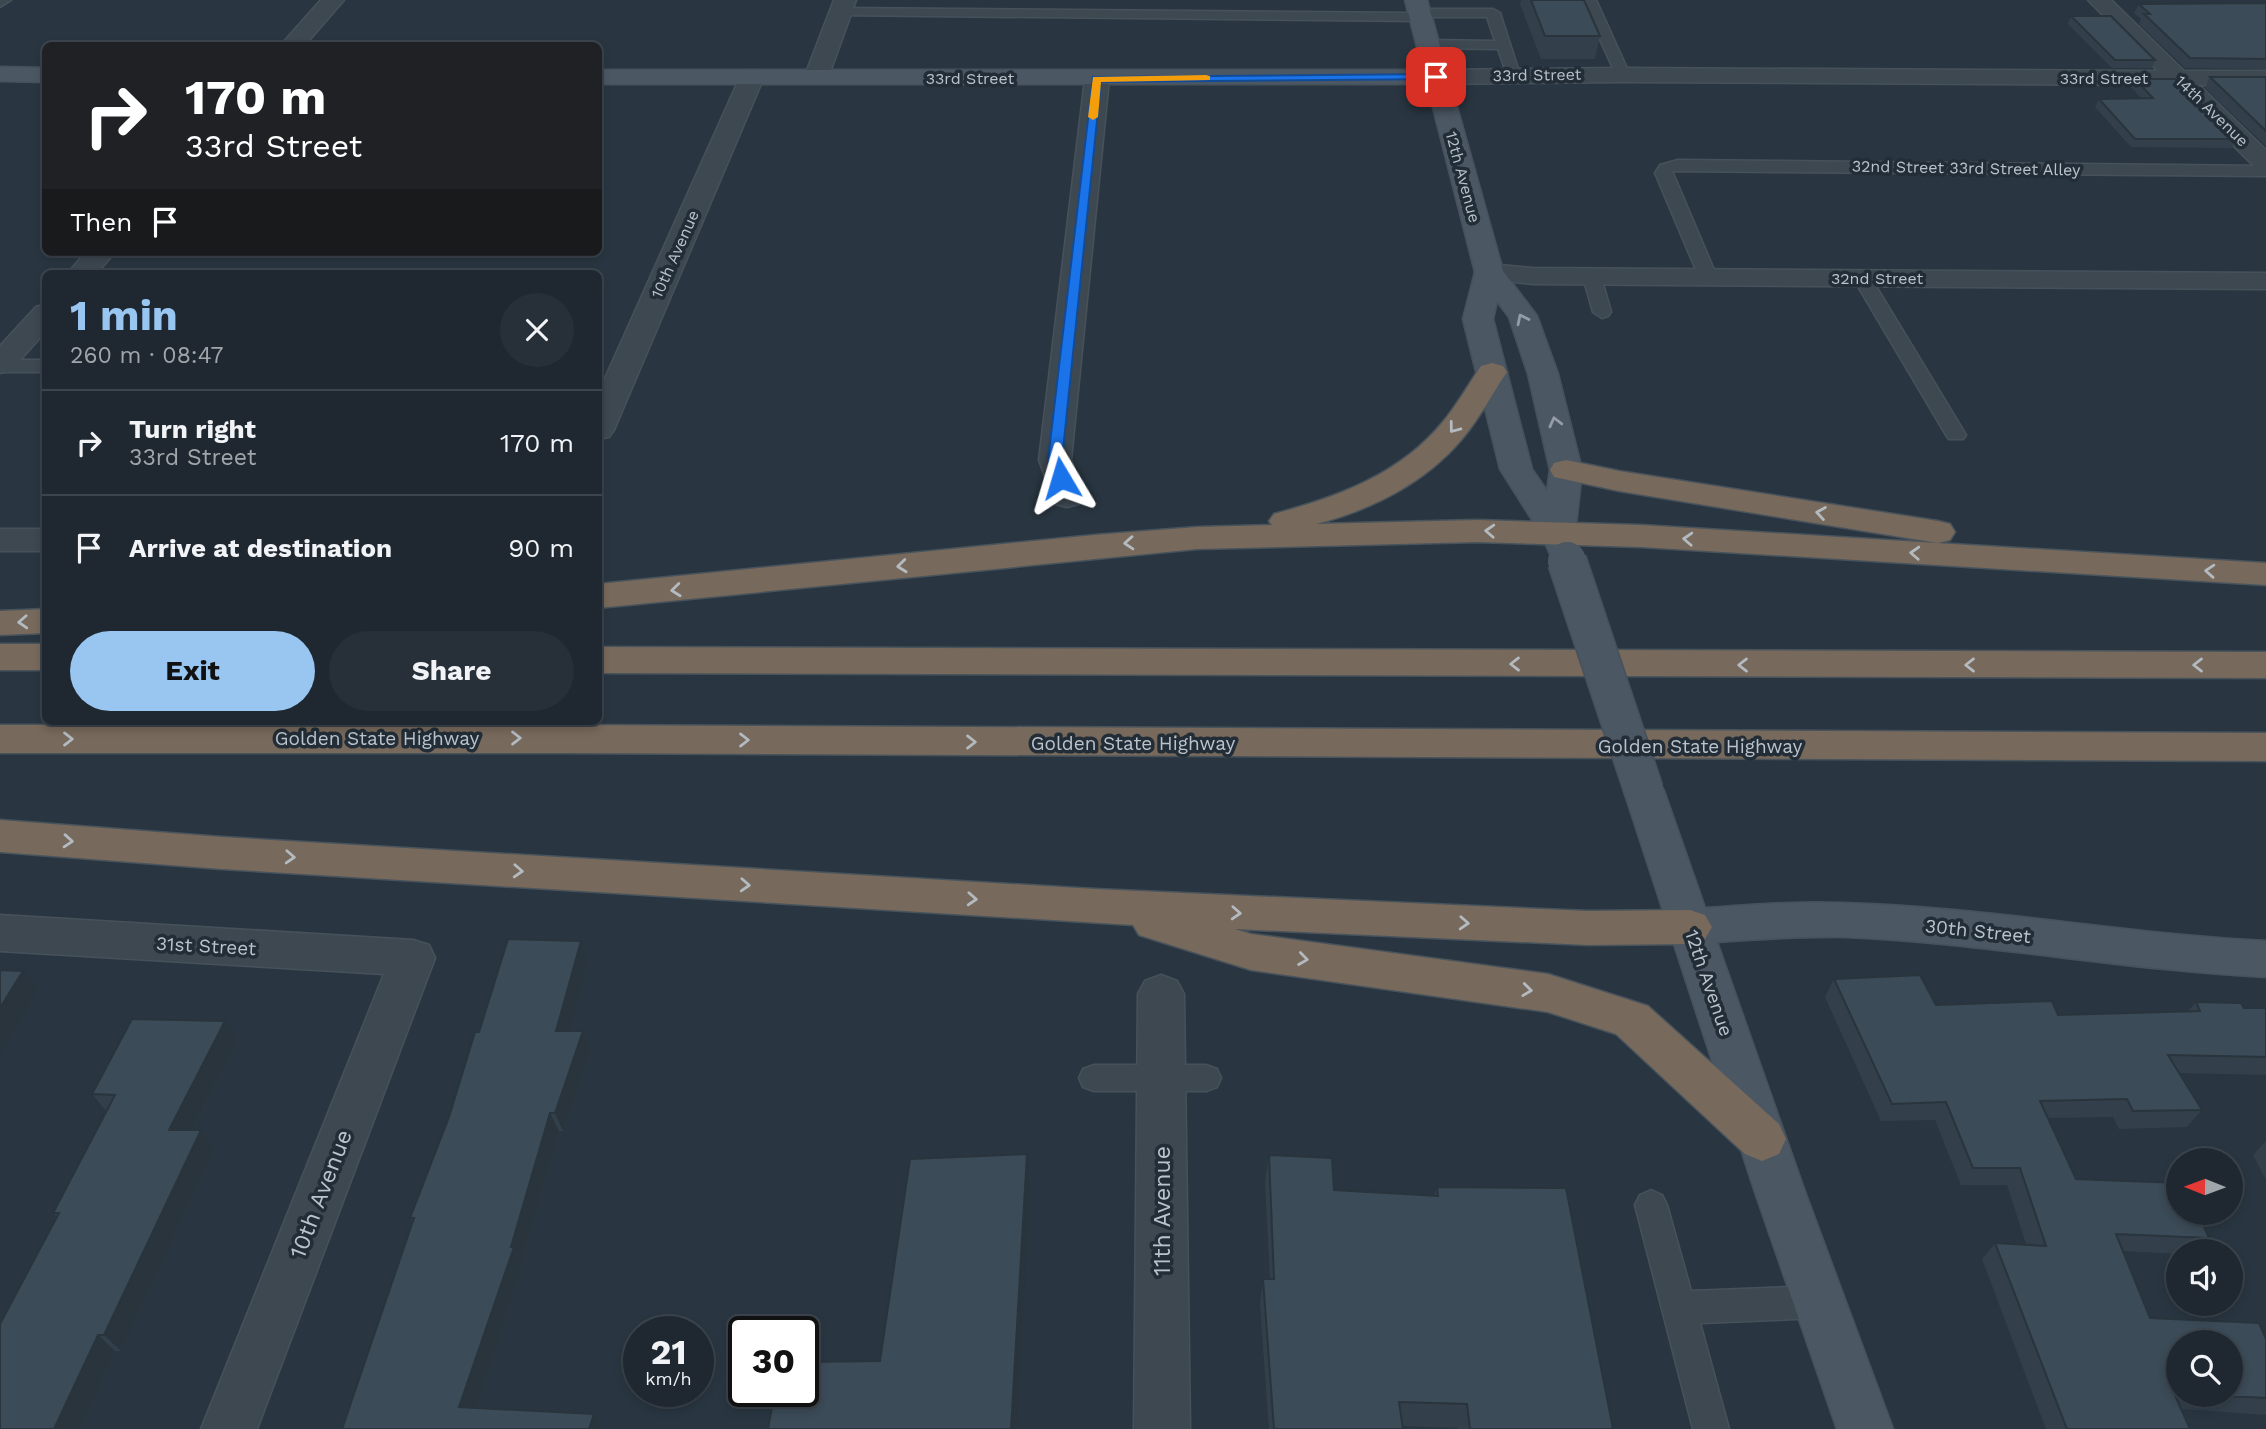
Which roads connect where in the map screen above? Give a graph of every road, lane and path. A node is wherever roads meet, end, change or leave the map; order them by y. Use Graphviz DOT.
graph roads {
  1 [pos="4,0"];
  2 [pos="333,0"];
  3 [pos="1589,0"];
  4 [pos="2099,0"];
  5 [pos="0,3"];
  6 [pos="842,6"];
  7 [pos="1491,7"];
  8 [pos="1418,10"];
  9 [pos="294,42"];
  10 [pos="1427,44"];
  11 [pos="1504,45"];
  12 [pos="0,74"];
  13 [pos="42,75"];
  14 [pos="1513,75"];
  15 [pos="1623,75"];
  16 [pos="602,77"];
  17 [pos="752,77"];
  18 [pos="1436,77"];
  19 [pos="816,78"];
  20 [pos="2178,78"];
  21 [pos="2266,78"];
  22 [pos="1097,79"];
  23 [pos="2266,164"];
  24 [pos="2266,171"];
  25 [pos="97,256"];
  26 [pos="85,270"];
  27 [pos="1489,272"];
  28 [pos="1592,277"];
  29 [pos="1708,277"];
  30 [pos="1862,278"];
  31 [pos="2266,281"];
  32 [pos="1602,312"];
  33 [pos="42,318"];
  34 [pos="0,365"];
  35 [pos="42,366"];
  36 [pos="1492,372"];
  37 [pos="602,421"];
  38 [pos="1956,435"];
  39 [pos="1566,470"];
  40 [pos="1067,497"];
  41 [pos="1197,538"];
  42 [pos="0,540"];
  43 [pos="42,540"];
  44 [pos="1562,548"];
  45 [pos="2154,567"];
  46 [pos="2266,574"];
  47 [pos="602,596"];
  48 [pos="42,621"];
  49 [pos="0,623"];
  50 [pos="0,657"];
  51 [pos="42,657"];
  52 [pos="602,660"];
  53 [pos="2266,666"];
  54 [pos="0,739"];
  55 [pos="2266,747"];
  56 [pos="0,836"];
  57 [pos="1095,906"];
  58 [pos="1690,927"];
  59 [pos="0,933"];
  60 [pos="413,958"];
  61 [pos="2266,959"];
  62 [pos="1161,994"];
  63 [pos="1183,1077"];
  64 [pos="1094,1078"];
  65 [pos="1762,1139"];
  66 [pos="1651,1205"];
  67 [pos="1819,1302"];
  68 [pos="1679,1308"];
  69 [pos="229,1429"];
  70 [pos="1163,1429"];
  71 [pos="1711,1429"];
  72 [pos="1865,1429"];
  1 -- 5 [label="lane"];
  2 -- 9 [label="street"];
  3 -- 15 [label="lane"];
  4 -- 20 [label="street, 14th Avenue"];
  6 -- 8 [label="lane"];
  6 -- 19 [label="street"];
  7 -- 8 [label="lane"];
  7 -- 11 [label="lane"];
  8 -- 10 [label="main road, 12th Avenue"];
  10 -- 11 [label="lane"];
  10 -- 18 [label="main road, 12th Avenue"];
  11 -- 14 [label="lane"];
  12 -- 13 [label="main road"];
  14 -- 15 [label="street, 33rd Street"];
  14 -- 18 [label="street, 33rd Street"];
  15 -- 20 [label="street, 33rd Street"];
  16 -- 17 [label="main road, 33rd Street"];
  17 -- 19 [label="main road, 33rd Street"];
  17 -- 37 [label="street, 10th Avenue"];
  18 -- 22 [label="main road, 33rd Street"];
  18 -- 27 [label="main road, 12th Avenue"];
  19 -- 22 [label="main road, 33rd Street"];
  20 -- 21 [label="street, 33rd Street"];
  20 -- 23 [label="street, 14th Avenue"];
  22 -- 40 [label="street"];
  24 -- 29 [label="lane, 32nd Street 33rd Street Alley"];
  25 -- 26 [label="street"];
  27 -- 28 [label="street, 32nd Street"];
  27 -- 36 [label="main road, 12th Avenue"];
  39 -- 27 [label="main road, 12th Avenue, one-way"];
  28 -- 29 [label="street, 32nd Street"];
  28 -- 32 [label="lane"];
  29 -- 30 [label="street, 32nd Street"];
  30 -- 31 [label="street, 32nd Street"];
  30 -- 38 [label="lane"];
  33 -- 34 [label="street"];
  34 -- 35 [label="lane"];
  36 -- 41 [label="highway, one-way"];
  36 -- 44 [label="main road, 12th Avenue"];
  39 -- 44 [label="main road, 12th Avenue"];
  45 -- 39 [label="highway, one-way"];
  44 -- 41 [label="highway, one-way"];
  41 -- 47 [label="highway, one-way"];
  42 -- 43 [label="street"];
  45 -- 44 [label="highway, one-way"];
  44 -- 58 [label="main road, 12th Avenue, bridge"];
  46 -- 45 [label="highway, one-way"];
  48 -- 49 [label="highway, one-way"];
  50 -- 51 [label="highway"];
  53 -- 52 [label="highway, one-way"];
  54 -- 55 [label="highway, Golden State Highway, one-way"];
  56 -- 57 [label="highway, one-way"];
  57 -- 58 [label="highway, one-way"];
  57 -- 65 [label="highway, one-way"];
  58 -- 61 [label="main road, 30th Street"];
  58 -- 65 [label="main road, 12th Avenue"];
  59 -- 60 [label="street, 31st Street"];
  60 -- 69 [label="street, 10th Avenue"];
  62 -- 63 [label="street, 11th Avenue"];
  63 -- 64 [label="lane"];
  63 -- 70 [label="street, 11th Avenue"];
  65 -- 67 [label="main road, 12th Avenue"];
  66 -- 68 [label="lane"];
  67 -- 68 [label="lane"];
  67 -- 72 [label="main road, 12th Avenue"];
  68 -- 71 [label="lane"];
}
